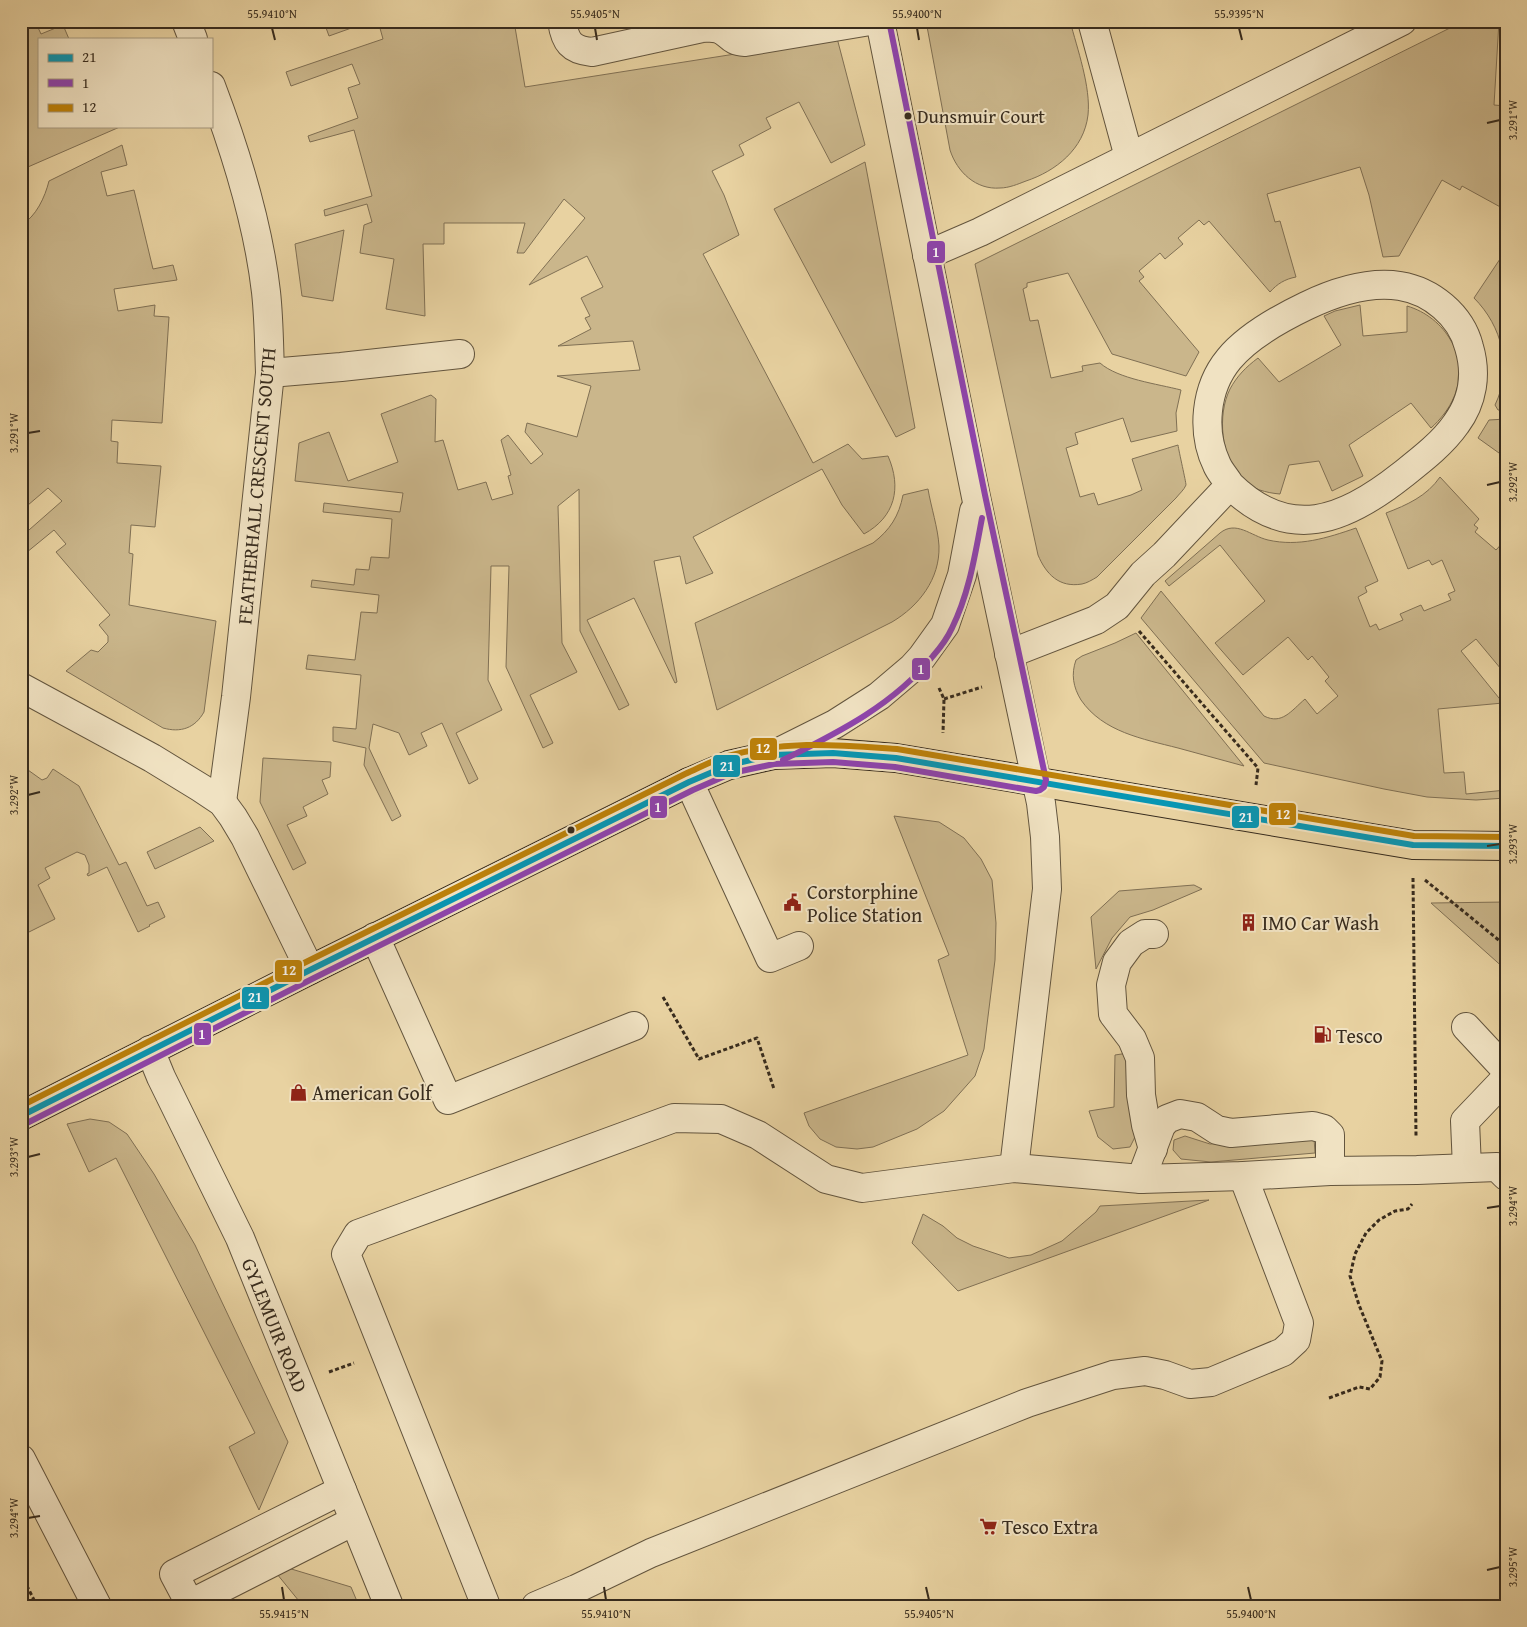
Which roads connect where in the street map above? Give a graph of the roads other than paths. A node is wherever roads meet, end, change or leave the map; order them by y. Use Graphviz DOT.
graph roads {
  1 [pos="186,21"];
  2 [pos="562,21"];
  3 [pos="870,21"];
  4 [pos="880,21"];
  5 [pos="1092,21"];
  6 [pos="1402,21"];
  7 [pos="193,38"];
  8 [pos="212,89"];
  9 [pos="1129,157"];
  10 [pos="927,255"];
  11 [pos="460,354"];
  12 [pos="270,373"];
  13 [pos="1230,485"];
  14 [pos="976,497"];
  15 [pos="1012,665"];
  16 [pos="21,687"];
  17 [pos="773,755"];
  18 [pos="689,782"];
  19 [pos="1037,782"];
  20 [pos="222,802"];
  21 [pos="1506,846"];
  22 [pos="1154,934"];
  23 [pos="376,937"];
  24 [pos="799,946"];
  25 [pos="310,970"];
  26 [pos="634,1026"];
  27 [pos="1466,1027"];
  28 [pos="150,1050"];
  29 [pos="1506,1070"];
  30 [pos="1506,1078"];
  31 [pos="21,1116"];
  32 [pos="1153,1149"];
  33 [pos="1014,1168"];
  34 [pos="1467,1168"];
  35 [pos="1330,1171"];
  36 [pos="1501,1171"];
  37 [pos="1243,1176"];
  38 [pos="1141,1179"];
  39 [pos="21,1459"];
  40 [pos="342,1490"];
  41 [pos="354,1521"];
  42 [pos="188,1605"];
  43 [pos="97,1606"];
  44 [pos="389,1606"];
  45 [pos="486,1606"];
  46 [pos="536,1606"];
  1 -- 7 [label="street"];
  2 -- 3 [label="street"];
  4 -- 10 [label="street"];
  5 -- 9 [label="street"];
  6 -- 9 [label="street"];
  8 -- 12 [label="street, FEATHERHALL CRESCENT SOUTH"];
  9 -- 10 [label="street"];
  10 -- 14 [label="street"];
  11 -- 12 [label="street"];
  12 -- 20 [label="street, FEATHERHALL CRESCENT SOUTH"];
  13 -- 13 [label="street"];
  13 -- 15 [label="street"];
  14 -- 15 [label="street"];
  14 -- 17 [label="street"];
  15 -- 19 [label="street"];
  16 -- 20 [label="street"];
  17 -- 18 [label="main road"];
  17 -- 19 [label="main road"];
  18 -- 23 [label="main road"];
  18 -- 24 [label="street"];
  19 -- 21 [label="main road"];
  19 -- 33 [label="street"];
  20 -- 25 [label="street"];
  22 -- 32 [label="street"];
  23 -- 25 [label="main road"];
  23 -- 26 [label="street"];
  25 -- 28 [label="main road"];
  27 -- 29 [label="street"];
  28 -- 31 [label="main road"];
  28 -- 40 [label="street, GYLEMUIR ROAD"];
  30 -- 34 [label="street"];
  32 -- 35 [label="street"];
  32 -- 38 [label="street"];
  33 -- 38 [label="street"];
  33 -- 45 [label="street"];
  34 -- 35 [label="street"];
  34 -- 36 [label="street"];
  35 -- 37 [label="street"];
  37 -- 38 [label="street"];
  37 -- 46 [label="street"];
  39 -- 43 [label="street"];
  40 -- 41 [label="street, GYLEMUIR ROAD"];
  40 -- 42 [label="street"];
  41 -- 42 [label="street"];
  41 -- 44 [label="street, GYLEMUIR ROAD"];
}
